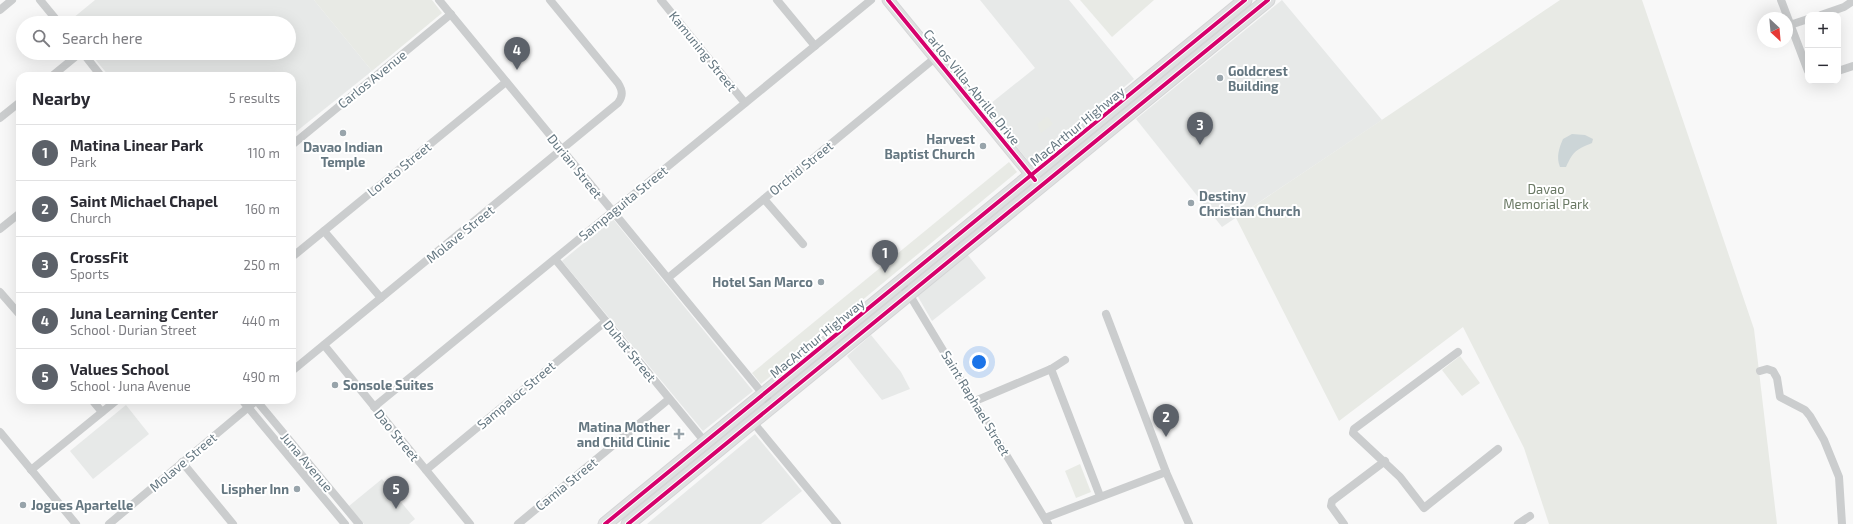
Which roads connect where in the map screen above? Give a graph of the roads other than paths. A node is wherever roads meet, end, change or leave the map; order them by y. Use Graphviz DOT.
graph roads {
  1 [pos="12,0"];
  2 [pos="40,0"];
  3 [pos="439,0"];
  4 [pos="550,0"];
  5 [pos="661,0"];
  6 [pos="777,0"];
  7 [pos="872,0"];
  8 [pos="888,0"];
  9 [pos="1245,0"];
  10 [pos="1268,0"];
  11 [pos="1781,0"];
  12 [pos="1853,1"];
  13 [pos="1843,3"];
  14 [pos="0,10"];
  15 [pos="1785,12"];
  16 [pos="1826,12"];
  17 [pos="451,14"];
  18 [pos="53,16"];
  19 [pos="1805,20"];
  20 [pos="1793,24"];
  21 [pos="1215,25"];
  22 [pos="1793,33"];
  23 [pos="1224,36"];
  24 [pos="815,46"];
  25 [pos="935,58"];
  26 [pos="71,60"];
  27 [pos="89,60"];
  28 [pos="1805,64"];
  29 [pos="1853,66"];
  30 [pos="1841,70"];
  31 [pos="57,72"];
  32 [pos="99,72"];
  33 [pos="506,82"];
  34 [pos="1136,90"];
  35 [pos="1145,101"];
  36 [pos="745,103"];
  37 [pos="16,105"];
  38 [pos="0,118"];
  39 [pos="296,142"];
  40 [pos="562,150"];
  41 [pos="1032,176"];
  42 [pos="1040,186"];
  43 [pos="764,199"];
  44 [pos="613,212"];
  45 [pos="16,216"];
  46 [pos="0,229"];
  47 [pos="324,230"];
  48 [pos="804,244"];
  49 [pos="296,254"];
  50 [pos="555,259"];
  51 [pos="668,278"];
  52 [pos="901,283"];
  53 [pos="0,292"];
  54 [pos="910,294"];
  55 [pos="381,298"];
  56 [pos="16,310"];
  57 [pos="1106,314"];
  58 [pos="606,321"];
  59 [pos="324,345"];
  60 [pos="1458,352"];
  61 [pos="1065,360"];
  62 [pos="296,368"];
  63 [pos="1051,369"];
  64 [pos="1760,371"];
  65 [pos="764,394"];
  66 [pos="670,399"];
  67 [pos="975,401"];
  68 [pos="95,404"];
  69 [pos="111,404"];
  70 [pos="245,404"];
  71 [pos="251,404"];
  72 [pos="259,404"];
  73 [pos="772,405"];
  74 [pos="248,407"];
  75 [pos="374,407"];
  76 [pos="102,412"];
  77 [pos="752,421"];
  78 [pos="0,432"];
  79 [pos="705,442"];
  80 [pos="1498,449"];
  81 [pos="182,462"];
  82 [pos="1385,462"];
  83 [pos="31,470"];
  84 [pos="426,470"];
  85 [pos="1166,472"];
  86 [pos="323,481"];
  87 [pos="315,488"];
  88 [pos="1100,496"];
  89 [pos="1530,516"];
  90 [pos="1046,521"];
  91 [pos="76,524"];
  92 [pos="109,524"];
  93 [pos="233,524"];
  94 [pos="345,524"];
  95 [pos="359,524"];
  96 [pos="470,524"];
  97 [pos="518,524"];
  98 [pos="605,524"];
  99 [pos="628,524"];
  100 [pos="838,524"];
  101 [pos="1189,524"];
  102 [pos="1344,524"];
  103 [pos="1518,524"];
  104 [pos="1842,524"];
  1 -- 14 [label="street"];
  2 -- 18 [label="street"];
  3 -- 17 [label="street, Durian Street"];
  4 -- 40 [label="street, Molave Street"];
  5 -- 36 [label="street, Kamuning Street"];
  6 -- 24 [label="street"];
  7 -- 24 [label="street, Sampaguita Street"];
  8 -- 25 [label="main road, Carlos Villa-Abrille Drive"];
  9 -- 21 [label="main road, MacArthur Highway"];
  10 -- 23 [label="main road, MacArthur Highway"];
  11 -- 15 [label="street"];
  12 -- 13 [label="street"];
  13 -- 16 [label="street"];
  17 -- 33 [label="street, Durian Street"];
  17 -- 39 [label="street, Carlos Avenue"];
  19 -- 20 [label="street"];
  21 -- 23 [label="main road"];
  21 -- 34 [label="main road, MacArthur Highway"];
  22 -- 28 [label="street"];
  23 -- 35 [label="main road, MacArthur Highway"];
  24 -- 36 [label="street, Sampaguita Street"];
  25 -- 41 [label="main road, Carlos Villa-Abrille Drive"];
  25 -- 43 [label="street, Orchid Street"];
  26 -- 31 [label="street"];
  27 -- 32 [label="street"];
  29 -- 30 [label="street"];
  33 -- 40 [label="street, Durian Street"];
  33 -- 47 [label="street, Loreto Street"];
  34 -- 35 [label="main road"];
  34 -- 41 [label="main road, MacArthur Highway"];
  35 -- 42 [label="main road, MacArthur Highway"];
  36 -- 44 [label="street, Sampaguita Street"];
  37 -- 38 [label="street"];
  40 -- 44 [label="street, Durian Street"];
  40 -- 55 [label="street, Molave Street"];
  41 -- 42 [label="main road, Carlos Villa-Abrille Drive"];
  41 -- 52 [label="main road, MacArthur Highway"];
  42 -- 54 [label="main road, MacArthur Highway"];
  43 -- 48 [label="street"];
  43 -- 51 [label="street, Orchid Street"];
  44 -- 50 [label="street, Sampaguita Street"];
  44 -- 51 [label="street, Durian Street"];
  45 -- 46 [label="street"];
  47 -- 49 [label="street, Loreto Street"];
  47 -- 55 [label="street"];
  50 -- 58 [label="street, Duhat Street"];
  50 -- 75 [label="street, Sampaguita Street"];
  51 -- 65 [label="street, Durian Street"];
  52 -- 54 [label="street, Saint Raphael Street"];
  52 -- 65 [label="main road, MacArthur Highway"];
  53 -- 56 [label="street"];
  54 -- 67 [label="street, Saint Raphael Street"];
  54 -- 73 [label="main road, MacArthur Highway"];
  55 -- 59 [label="street, Molave Street"];
  57 -- 85 [label="street"];
  58 -- 66 [label="street, Duhat Street"];
  58 -- 84 [label="street, Sampaloc Street"];
  59 -- 62 [label="street, Molave Street"];
  59 -- 75 [label="street, Dao Street"];
  60 -- 82 [label="street"];
  61 -- 63 [label="street"];
  63 -- 67 [label="street"];
  63 -- 88 [label="street"];
  64 -- 104 [label="street"];
  65 -- 73 [label="street, Durian Street"];
  65 -- 79 [label="main road, MacArthur Highway"];
  66 -- 79 [label="street, Duhat Street"];
  66 -- 97 [label="street, Camia Street"];
  67 -- 90 [label="street, Saint Raphael Street"];
  68 -- 76 [label="street"];
  69 -- 76 [label="street"];
  70 -- 74 [label="street, Juna Avenue"];
  71 -- 74 [label="street, Molave Street"];
  72 -- 86 [label="street, Juna Avenue"];
  73 -- 77 [label="main road, MacArthur Highway"];
  74 -- 81 [label="street, Molave Street"];
  74 -- 87 [label="street, Juna Avenue"];
  75 -- 84 [label="street, Dao Street"];
  76 -- 83 [label="street"];
  77 -- 99 [label="main road, MacArthur Highway"];
  77 -- 100 [label="street"];
  78 -- 83 [label="street"];
  79 -- 98 [label="main road, MacArthur Highway"];
  80 -- 82 [label="street"];
  81 -- 92 [label="street, Molave Street"];
  81 -- 93 [label="street"];
  82 -- 102 [label="street"];
  83 -- 91 [label="street"];
  84 -- 96 [label="street, Dao Street"];
  85 -- 88 [label="street"];
  85 -- 101 [label="street"];
  86 -- 87 [label="street"];
  86 -- 95 [label="street, Juna Avenue"];
  87 -- 94 [label="street, Juna Avenue"];
  88 -- 90 [label="street"];
  89 -- 103 [label="street"];
}
